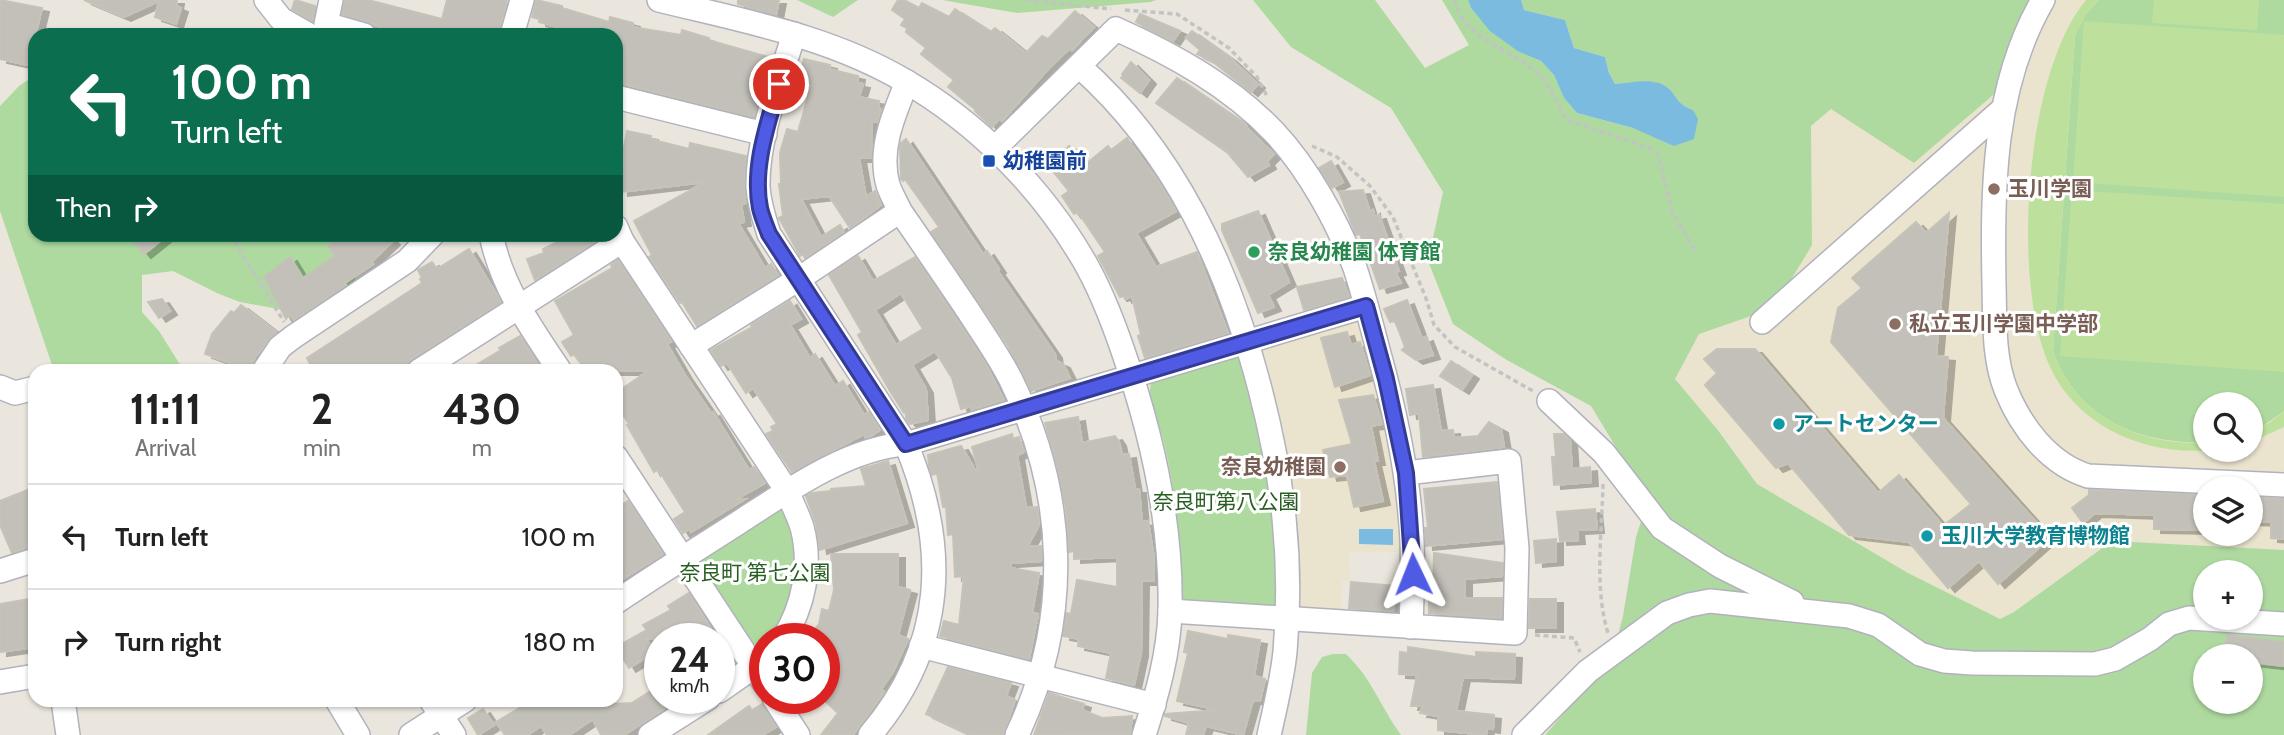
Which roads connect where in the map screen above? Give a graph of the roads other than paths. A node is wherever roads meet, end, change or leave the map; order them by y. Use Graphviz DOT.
graph roads {
  1 [pos="266,0"];
  2 [pos="331,0"];
  3 [pos="522,0"];
  4 [pos="659,0"];
  5 [pos="2043,0"];
  6 [pos="297,28"];
  7 [pos="340,28"];
  8 [pos="514,28"];
  9 [pos="794,34"];
  10 [pos="1079,66"];
  11 [pos="907,82"];
  12 [pos="623,106"];
  13 [pos="2003,109"];
  14 [pos="765,134"];
  15 [pos="995,148"];
  16 [pos="900,211"];
  17 [pos="623,240"];
  18 [pos="425,242"];
  19 [pos="489,242"];
  20 [pos="608,242"];
  21 [pos="797,280"];
  22 [pos="517,306"];
  23 [pos="1366,306"];
  24 [pos="1762,322"];
  25 [pos="1248,341"];
  26 [pos="691,346"];
  27 [pos="269,364"];
  28 [pos="430,364"];
  29 [pos="555,364"];
  30 [pos="1132,376"];
  31 [pos="0,387"];
  32 [pos="28,390"];
  33 [pos="1549,401"];
  34 [pos="1024,410"];
  35 [pos="906,444"];
  36 [pos="1406,473"];
  37 [pos="623,474"];
  38 [pos="2284,485"];
  39 [pos="787,491"];
  40 [pos="682,558"];
  41 [pos="28,562"];
  42 [pos="0,571"];
  43 [pos="623,596"];
  44 [pos="1811,610"];
  45 [pos="1170,611"];
  46 [pos="1287,619"];
  47 [pos="792,623"];
  48 [pos="2284,624"];
  49 [pos="1411,627"];
  50 [pos="921,646"];
  51 [pos="749,654"];
  52 [pos="28,677"];
  53 [pos="1040,677"];
  54 [pos="0,682"];
  55 [pos="1154,705"];
  56 [pos="64,707"];
  57 [pos="341,707"];
  58 [pos="437,708"];
  59 [pos="683,714"];
  60 [pos="784,714"];
  61 [pos="68,735"];
  62 [pos="358,735"];
  63 [pos="411,735"];
  64 [pos="454,735"];
  65 [pos="650,735"];
  66 [pos="798,735"];
  67 [pos="870,735"];
  68 [pos="1017,735"];
  69 [pos="1144,735"];
  70 [pos="1269,735"];
  71 [pos="1524,735"];
  1 -- 6 [label="street"];
  2 -- 7 [label="street"];
  3 -- 8 [label="street"];
  4 -- 9 [label="street"];
  5 -- 13 [label="street"];
  9 -- 11 [label="street"];
  9 -- 14 [label="street"];
  10 -- 15 [label="street"];
  10 -- 23 [label="street"];
  10 -- 25 [label="street"];
  11 -- 15 [label="street"];
  11 -- 16 [label="street"];
  12 -- 14 [label="street"];
  13 -- 24 [label="street"];
  13 -- 38 [label="street"];
  14 -- 21 [label="street"];
  15 -- 30 [label="street"];
  16 -- 21 [label="street"];
  16 -- 34 [label="street"];
  17 -- 26 [label="street"];
  18 -- 27 [label="street"];
  19 -- 22 [label="street"];
  20 -- 22 [label="street"];
  21 -- 26 [label="street"];
  21 -- 35 [label="street"];
  22 -- 28 [label="street"];
  22 -- 29 [label="street"];
  23 -- 25 [label="street"];
  23 -- 36 [label="street"];
  25 -- 30 [label="street"];
  25 -- 46 [label="street"];
  26 -- 39 [label="street"];
  30 -- 34 [label="street"];
  30 -- 45 [label="street"];
  31 -- 32 [label="street"];
  33 -- 44 [label="street"];
  34 -- 35 [label="street"];
  34 -- 53 [label="street"];
  35 -- 39 [label="street"];
  35 -- 50 [label="street"];
  36 -- 49 [label="street"];
  36 -- 49 [label="street"];
  37 -- 40 [label="street"];
  39 -- 40 [label="street"];
  39 -- 47 [label="street"];
  40 -- 43 [label="street"];
  40 -- 51 [label="street"];
  41 -- 42 [label="street"];
  44 -- 48 [label="street"];
  44 -- 71 [label="street"];
  45 -- 46 [label="street"];
  45 -- 55 [label="street"];
  46 -- 49 [label="street"];
  46 -- 70 [label="street"];
  50 -- 53 [label="street"];
  50 -- 67 [label="street"];
  52 -- 54 [label="street"];
  53 -- 55 [label="street"];
  53 -- 68 [label="street"];
  55 -- 69 [label="street"];
  56 -- 61 [label="street"];
  57 -- 62 [label="street"];
  58 -- 63 [label="street"];
  58 -- 64 [label="street"];
  59 -- 65 [label="street"];
  60 -- 66 [label="street"];
}
